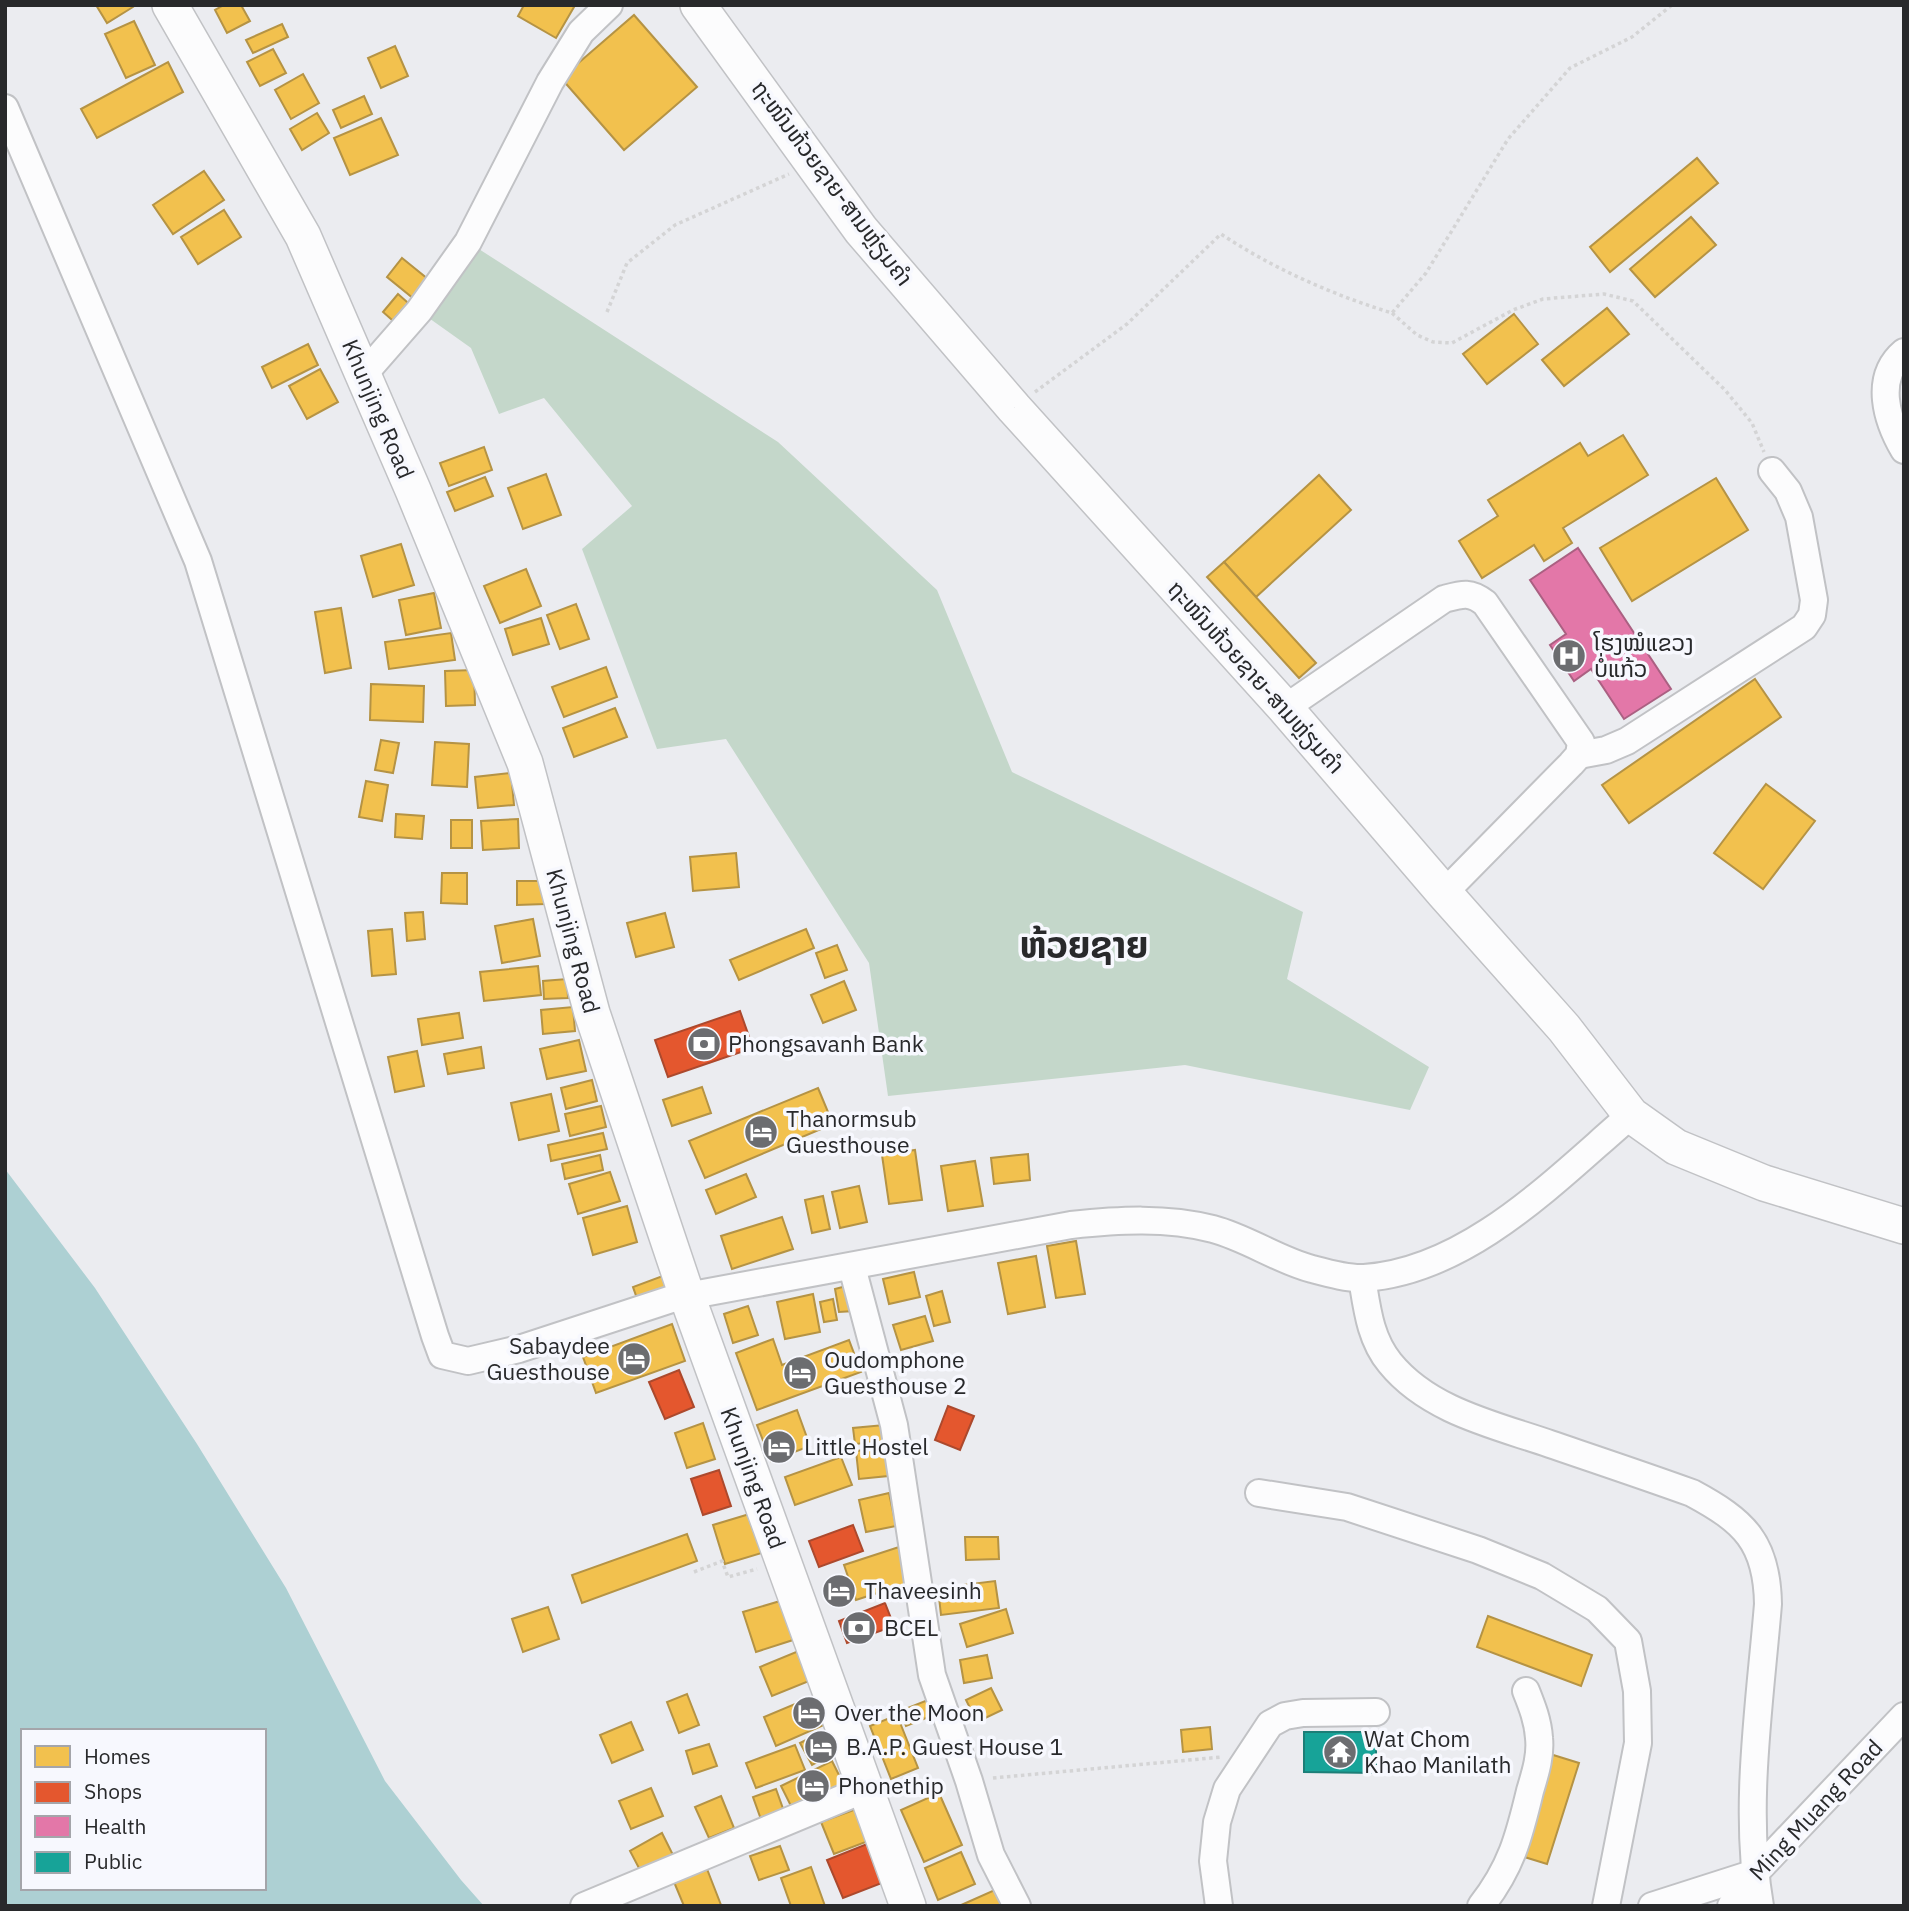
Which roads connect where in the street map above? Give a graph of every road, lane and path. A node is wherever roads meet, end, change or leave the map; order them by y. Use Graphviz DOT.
graph roads {
  1 [pos="170,5"];
  2 [pos="609,5"];
  3 [pos="698,5"];
  4 [pos="1672,5"];
  5 [pos="5,108"];
  6 [pos="813,163"];
  7 [pos="607,312"];
  8 [pos="1392,313"];
  9 [pos="1904,352"];
  10 [pos="364,373"];
  11 [pos="1014,408"];
  12 [pos="1904,450"];
  13 [pos="1772,471"];
  14 [pos="1285,708"];
  15 [pos="1579,755"];
  16 [pos="1444,893"];
  17 [pos="1631,1115"];
  18 [pos="1904,1225"];
  19 [pos="852,1267"];
  20 [pos="1362,1278"];
  21 [pos="687,1295"];
  22 [pos="1259,1493"];
  23 [pos="783,1561"];
  24 [pos="694,1572"];
  25 [pos="1526,1691"];
  26 [pos="1376,1712"];
  27 [pos="1904,1716"];
  28 [pos="1249,1755"];
  29 [pos="969,1781"];
  30 [pos="865,1789"];
  31 [pos="1755,1873"];
  32 [pos="584,1906"];
  33 [pos="908,1906"];
  34 [pos="1017,1906"];
  35 [pos="1219,1906"];
  36 [pos="1481,1906"];
  37 [pos="1606,1906"];
  38 [pos="1651,1906"];
  39 [pos="1731,1906"];
  40 [pos="1760,1906"];
  1 -- 10 [label="main road, Khunjing Road"];
  2 -- 10 [label="street"];
  3 -- 6 [label="main road, ຖະໜົນຫ້ວຍຊາຍ-ສາມຫຼ່ຽມຄຳ"];
  4 -- 8 [label="path"];
  5 -- 21 [label="street"];
  6 -- 7 [label="path"];
  6 -- 11 [label="main road, ຖະໜົນຫ້ວຍຊາຍ-ສາມຫຼ່ຽມຄຳ"];
  8 -- 11 [label="path"];
  8 -- 13 [label="path"];
  9 -- 12 [label="street"];
  10 -- 21 [label="main road, Khunjing Road"];
  11 -- 14 [label="main road, ຖະໜົນຫ້ວຍຊາຍ-ສາມຫຼ່ຽມຄຳ"];
  13 -- 15 [label="street"];
  14 -- 15 [label="street"];
  14 -- 16 [label="main road, ຖະໜົນຫ້ວຍຊາຍ-ສາມຫຼ່ຽມຄຳ"];
  15 -- 16 [label="street"];
  16 -- 17 [label="main road, ຖະໜົນຫ້ວຍຊາຍ-ສາມຫຼ່ຽມຄຳ"];
  17 -- 18 [label="main road, ຖະໜົນຫ້ວຍຊາຍ-ສາມຫຼ່ຽມຄຳ"];
  17 -- 20 [label="street"];
  19 -- 20 [label="street"];
  19 -- 21 [label="street"];
  19 -- 29 [label="street"];
  20 -- 31 [label="street"];
  21 -- 23 [label="main road, Khunjing Road"];
  22 -- 37 [label="street"];
  23 -- 24 [label="path"];
  23 -- 30 [label="main road, Khunjing Road"];
  25 -- 36 [label="street"];
  26 -- 28 [label="street"];
  27 -- 31 [label="street, Ming Muang Road"];
  28 -- 29 [label="path"];
  28 -- 35 [label="street"];
  29 -- 30 [label="path"];
  29 -- 34 [label="street"];
  30 -- 32 [label="street"];
  30 -- 33 [label="main road, Khunjing Road"];
  31 -- 38 [label="street"];
  31 -- 39 [label="street, Ming Muang Road"];
  31 -- 40 [label="street"];
}
